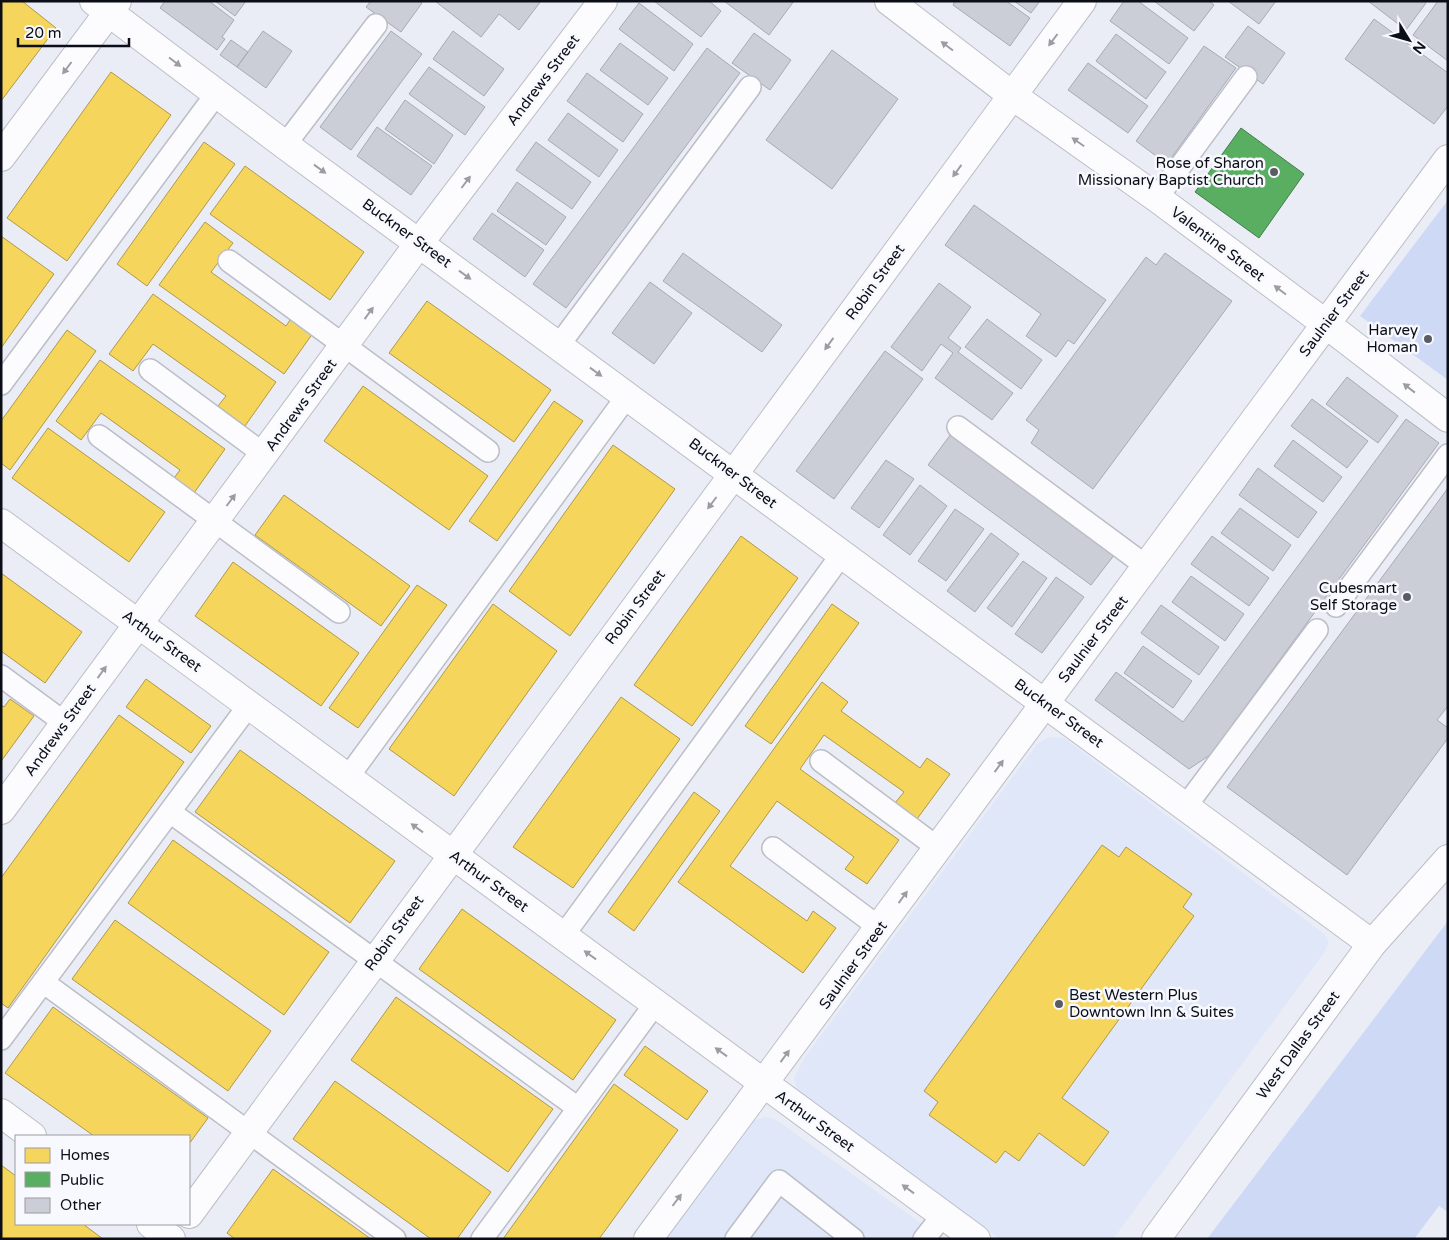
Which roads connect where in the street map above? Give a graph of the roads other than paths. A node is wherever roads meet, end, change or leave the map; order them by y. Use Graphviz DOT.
graph roads {
  1 [pos="603,1"];
  2 [pos="889,1"];
  3 [pos="1082,1"];
  4 [pos="107,5"];
  5 [pos="376,25"];
  6 [pos="1246,77"];
  7 [pos="750,87"];
  8 [pos="217,93"];
  9 [pos="1013,96"];
  10 [pos="285,144"];
  11 [pos="1,158"];
  12 [pos="1448,159"];
  13 [pos="1157,198"];
  14 [pos="420,242"];
  15 [pos="229,260"];
  16 [pos="1326,324"];
  17 [pos="345,345"];
  18 [pos="559,345"];
  19 [pos="150,370"];
  20 [pos="1,384"];
  21 [pos="628,395"];
  22 [pos="1448,418"];
  23 [pos="958,427"];
  24 [pos="99,436"];
  25 [pos="488,451"];
  26 [pos="265,455"];
  27 [pos="1448,455"];
  28 [pos="734,474"];
  29 [pos="215,522"];
  30 [pos="1,523"];
  31 [pos="842,554"];
  32 [pos="1146,566"];
  33 [pos="1336,606"];
  34 [pos="339,612"];
  35 [pos="138,623"];
  36 [pos="1317,630"];
  37 [pos="1,676"];
  38 [pos="1045,703"];
  39 [pos="249,705"];
  40 [pos="65,723"];
  41 [pos="821,761"];
  42 [pos="348,777"];
  43 [pos="1186,806"];
  44 [pos="1,810"];
  45 [pos="170,812"];
  46 [pos="773,848"];
  47 [pos="938,848"];
  48 [pos="452,854"];
  49 [pos="1448,859"];
  50 [pos="880,928"];
  51 [pos="563,936"];
  52 [pos="1372,944"];
  53 [pos="374,960"];
  54 [pos="43,982"];
  55 [pos="655,1004"];
  56 [pos="1,1039"];
  57 [pos="765,1084"];
  58 [pos="578,1108"];
  59 [pos="1,1113"];
  60 [pos="248,1132"];
  61 [pos="31,1135"];
  62 [pos="190,1213"];
  63 [pos="943,1215"];
  64 [pos="152,1225"];
  65 [pos="181,1225"];
  66 [pos="171,1239"];
  67 [pos="395,1239"];
  68 [pos="482,1239"];
  69 [pos="648,1239"];
  70 [pos="736,1239"];
  71 [pos="853,1239"];
  72 [pos="924,1239"];
  73 [pos="976,1239"];
  74 [pos="1156,1239"];
  14 -- 1 [label="street, Andrews Street, one-way"];
  9 -- 2 [label="street, Valentine Street, one-way"];
  3 -- 9 [label="street, Robin Street, one-way"];
  4 -- 8 [label="street, Buckner Street, one-way"];
  4 -- 11 [label="street, one-way"];
  5 -- 10 [label="lane"];
  6 -- 13 [label="lane"];
  7 -- 18 [label="lane"];
  8 -- 10 [label="street, Buckner Street"];
  8 -- 20 [label="lane"];
  13 -- 9 [label="street, Valentine Street, one-way"];
  9 -- 28 [label="street, Robin Street, one-way"];
  10 -- 14 [label="street, Buckner Street, one-way"];
  12 -- 16 [label="street, Saulnier Street"];
  16 -- 13 [label="street, Valentine Street, one-way"];
  17 -- 14 [label="street, Andrews Street, one-way"];
  14 -- 18 [label="street, Buckner Street, one-way"];
  15 -- 17 [label="lane"];
  22 -- 16 [label="street, Valentine Street, one-way"];
  16 -- 32 [label="street, Saulnier Street"];
  17 -- 25 [label="lane"];
  17 -- 26 [label="street, Andrews Street"];
  18 -- 21 [label="street, Buckner Street, one-way"];
  19 -- 26 [label="lane"];
  21 -- 28 [label="street, Buckner Street"];
  21 -- 42 [label="lane"];
  23 -- 32 [label="lane"];
  24 -- 29 [label="lane"];
  29 -- 26 [label="street, Andrews Street, one-way"];
  27 -- 33 [label="lane"];
  28 -- 31 [label="street, Buckner Street"];
  28 -- 48 [label="street, Robin Street, one-way"];
  29 -- 34 [label="lane"];
  29 -- 35 [label="street, Andrews Street"];
  30 -- 35 [label="street, Arthur Street"];
  31 -- 38 [label="street, Buckner Street"];
  31 -- 51 [label="lane"];
  32 -- 38 [label="street, Saulnier Street"];
  35 -- 39 [label="street, Arthur Street"];
  40 -- 35 [label="street, Andrews Street, one-way"];
  36 -- 43 [label="lane"];
  37 -- 40 [label="lane"];
  38 -- 43 [label="street, Buckner Street"];
  47 -- 38 [label="street, Saulnier Street, one-way"];
  39 -- 42 [label="street, Arthur Street"];
  39 -- 45 [label="lane"];
  40 -- 44 [label="street, Andrews Street"];
  41 -- 47 [label="lane"];
  48 -- 42 [label="street, Arthur Street, one-way"];
  43 -- 52 [label="street, Buckner Street"];
  45 -- 53 [label="lane"];
  45 -- 54 [label="lane"];
  46 -- 50 [label="lane"];
  50 -- 47 [label="street, Saulnier Street, one-way"];
  48 -- 51 [label="street, Arthur Street"];
  48 -- 53 [label="street, Robin Street"];
  49 -- 52 [label="street, West Dallas Street"];
  57 -- 50 [label="street, Saulnier Street, one-way"];
  55 -- 51 [label="street, Arthur Street, one-way"];
  52 -- 74 [label="street, West Dallas Street"];
  53 -- 58 [label="lane"];
  53 -- 60 [label="street, Robin Street"];
  54 -- 56 [label="lane"];
  54 -- 60 [label="lane"];
  57 -- 55 [label="street, Arthur Street, one-way"];
  55 -- 58 [label="lane"];
  63 -- 57 [label="street, Arthur Street, one-way"];
  69 -- 57 [label="street, Saulnier Street, one-way"];
  58 -- 68 [label="lane"];
  59 -- 61 [label="street"];
  60 -- 62 [label="street, Robin Street"];
  60 -- 67 [label="lane"];
  63 -- 72 [label="lane"];
  63 -- 73 [label="street, Arthur Street"];
  64 -- 66 [label="street"];
  65 -- 66 [label="street"];
  70 -- 71 [label="lane"];
}
